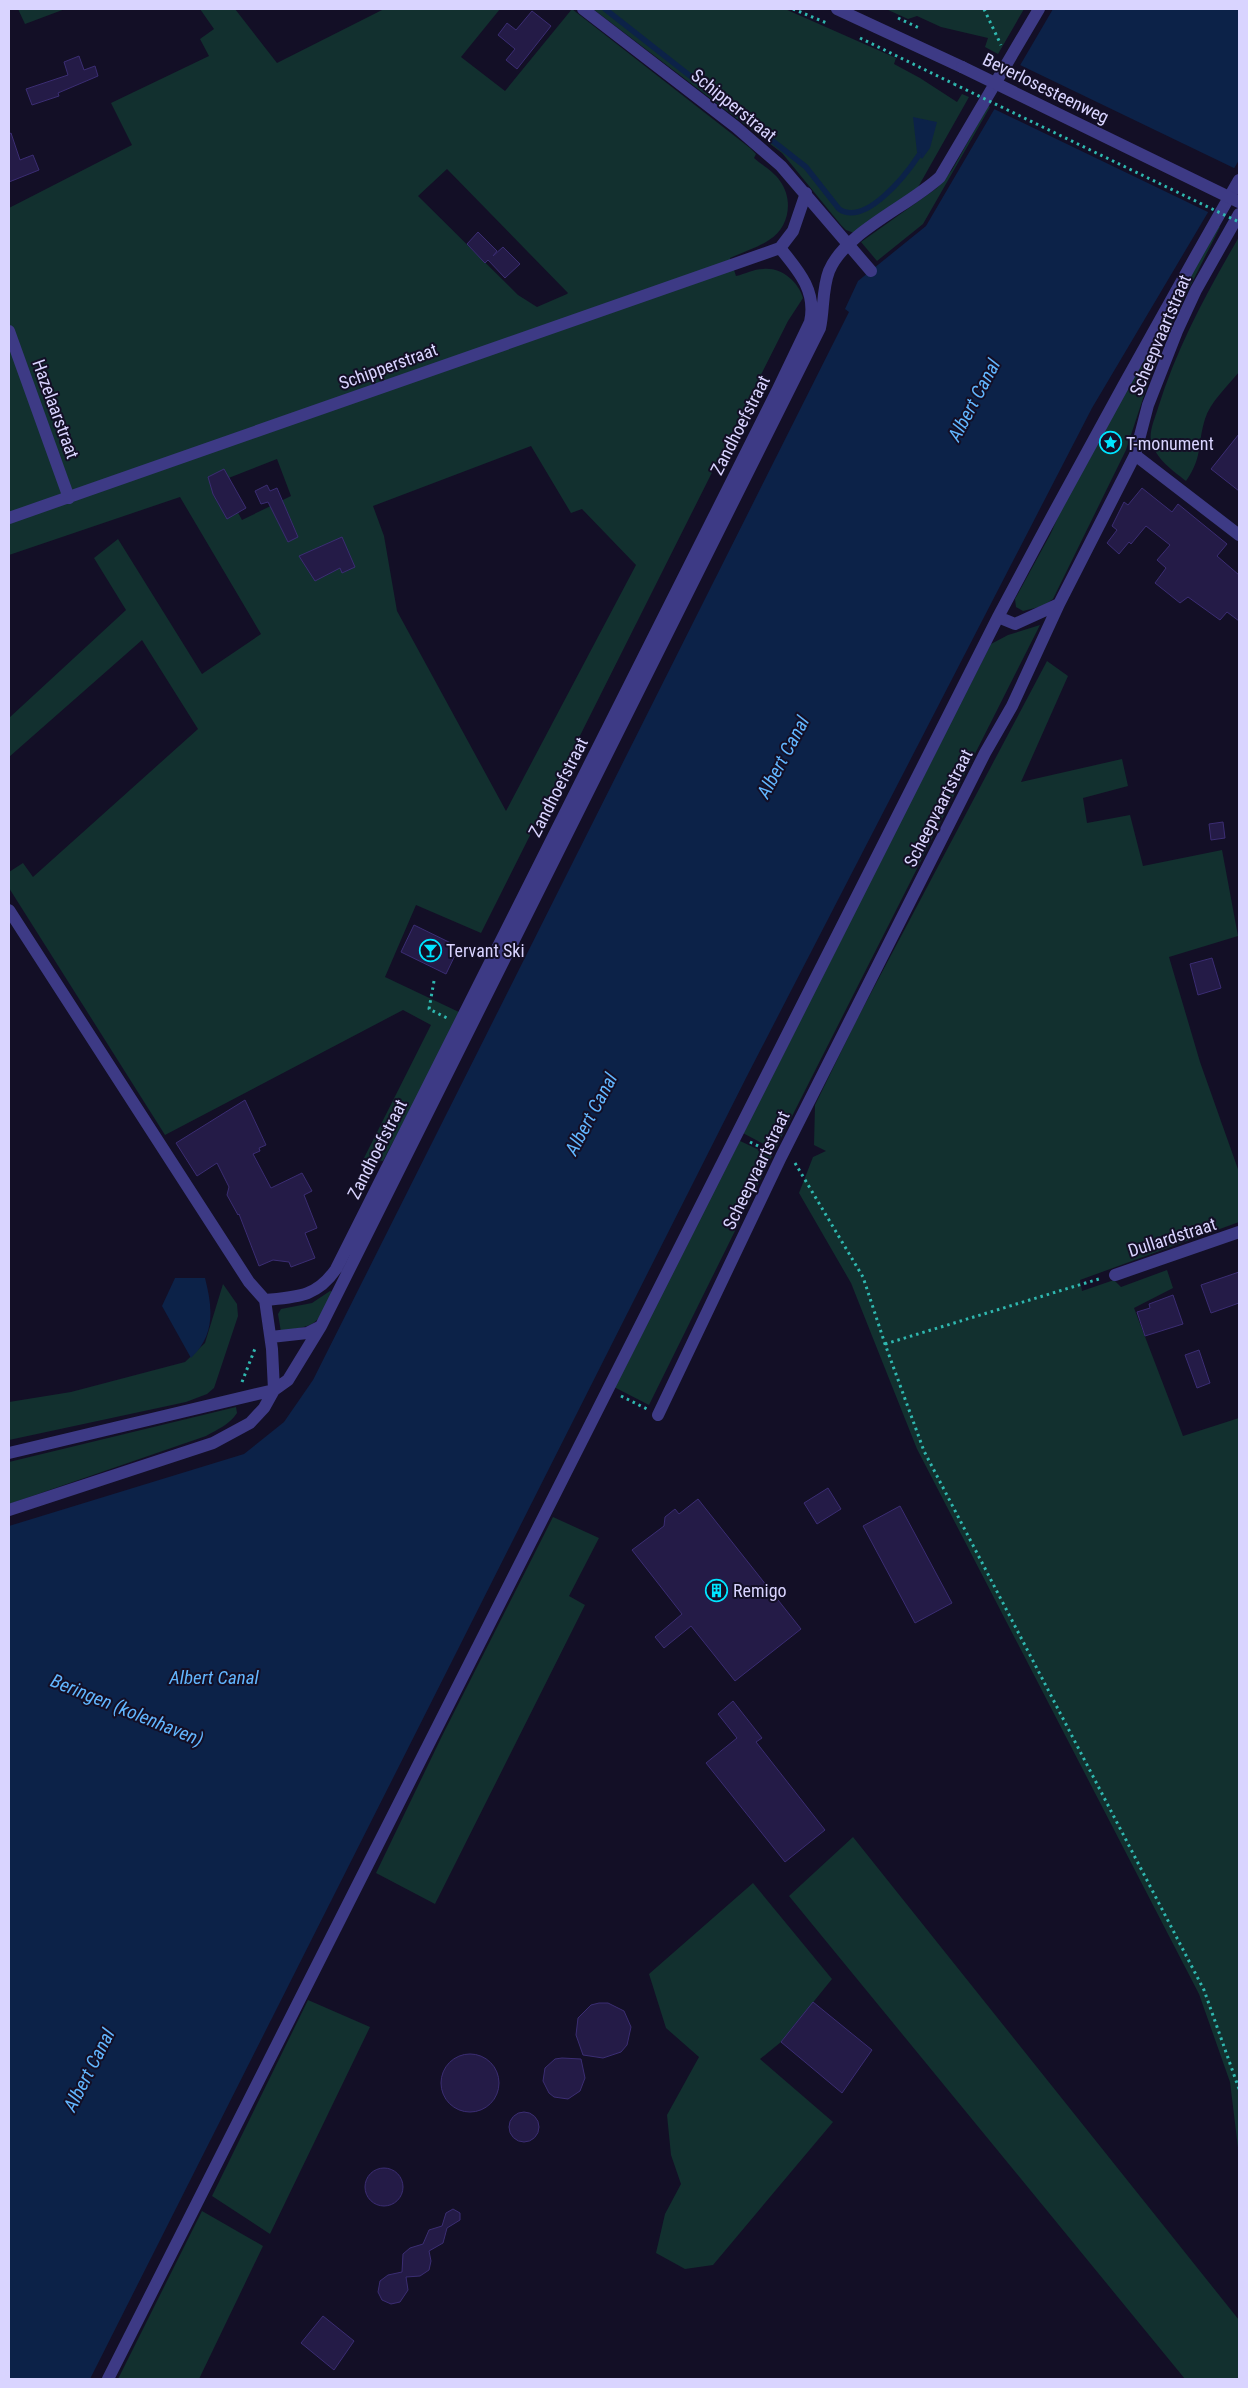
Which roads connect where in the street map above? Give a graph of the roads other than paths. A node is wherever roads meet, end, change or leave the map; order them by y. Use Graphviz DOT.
graph roads {
  1 [pos="583,9"];
  2 [pos="837,9"];
  3 [pos="1039,9"];
  4 [pos="1239,180"];
  5 [pos="806,193"];
  6 [pos="1239,202"];
  7 [pos="1239,214"];
  8 [pos="849,244"];
  9 [pos="780,248"];
  10 [pos="871,271"];
  11 [pos="9,331"];
  12 [pos="1135,455"];
  13 [pos="69,498"];
  14 [pos="9,518"];
  15 [pos="1239,535"];
  16 [pos="1059,604"];
  17 [pos="998,618"];
  18 [pos="9,910"];
  19 [pos="1239,1232"];
  20 [pos="1114,1275"];
  21 [pos="266,1300"];
  22 [pos="321,1326"];
  23 [pos="270,1337"];
  24 [pos="274,1390"];
  25 [pos="658,1415"];
  26 [pos="9,1453"];
  27 [pos="9,1510"];
  28 [pos="108,2379"];
  1 -- 5 [label="street, Schipperstraat"];
  2 -- 6 [label="street, Beverlosesteenweg, bridge"];
  3 -- 8 [label="street"];
  4 -- 17 [label="street"];
  5 -- 8 [label="street, Schipperstraat"];
  5 -- 9 [label="street"];
  7 -- 12 [label="street, Scheepvaartstraat"];
  8 -- 10 [label="street, Schipperstraat"];
  8 -- 22 [label="street"];
  9 -- 13 [label="street, Schipperstraat"];
  9 -- 21 [label="street, Zandhoefstraat"];
  11 -- 13 [label="street, Hazelaarstraat"];
  12 -- 15 [label="street"];
  12 -- 16 [label="street, Scheepvaartstraat"];
  13 -- 14 [label="street, Schipperstraat"];
  16 -- 17 [label="street"];
  16 -- 25 [label="street, Scheepvaartstraat"];
  17 -- 28 [label="street"];
  18 -- 21 [label="street"];
  19 -- 20 [label="street, Dullardstraat"];
  21 -- 23 [label="street"];
  22 -- 23 [label="street"];
  22 -- 24 [label="street"];
  23 -- 24 [label="street"];
  24 -- 26 [label="street"];
  24 -- 27 [label="street"];
}
